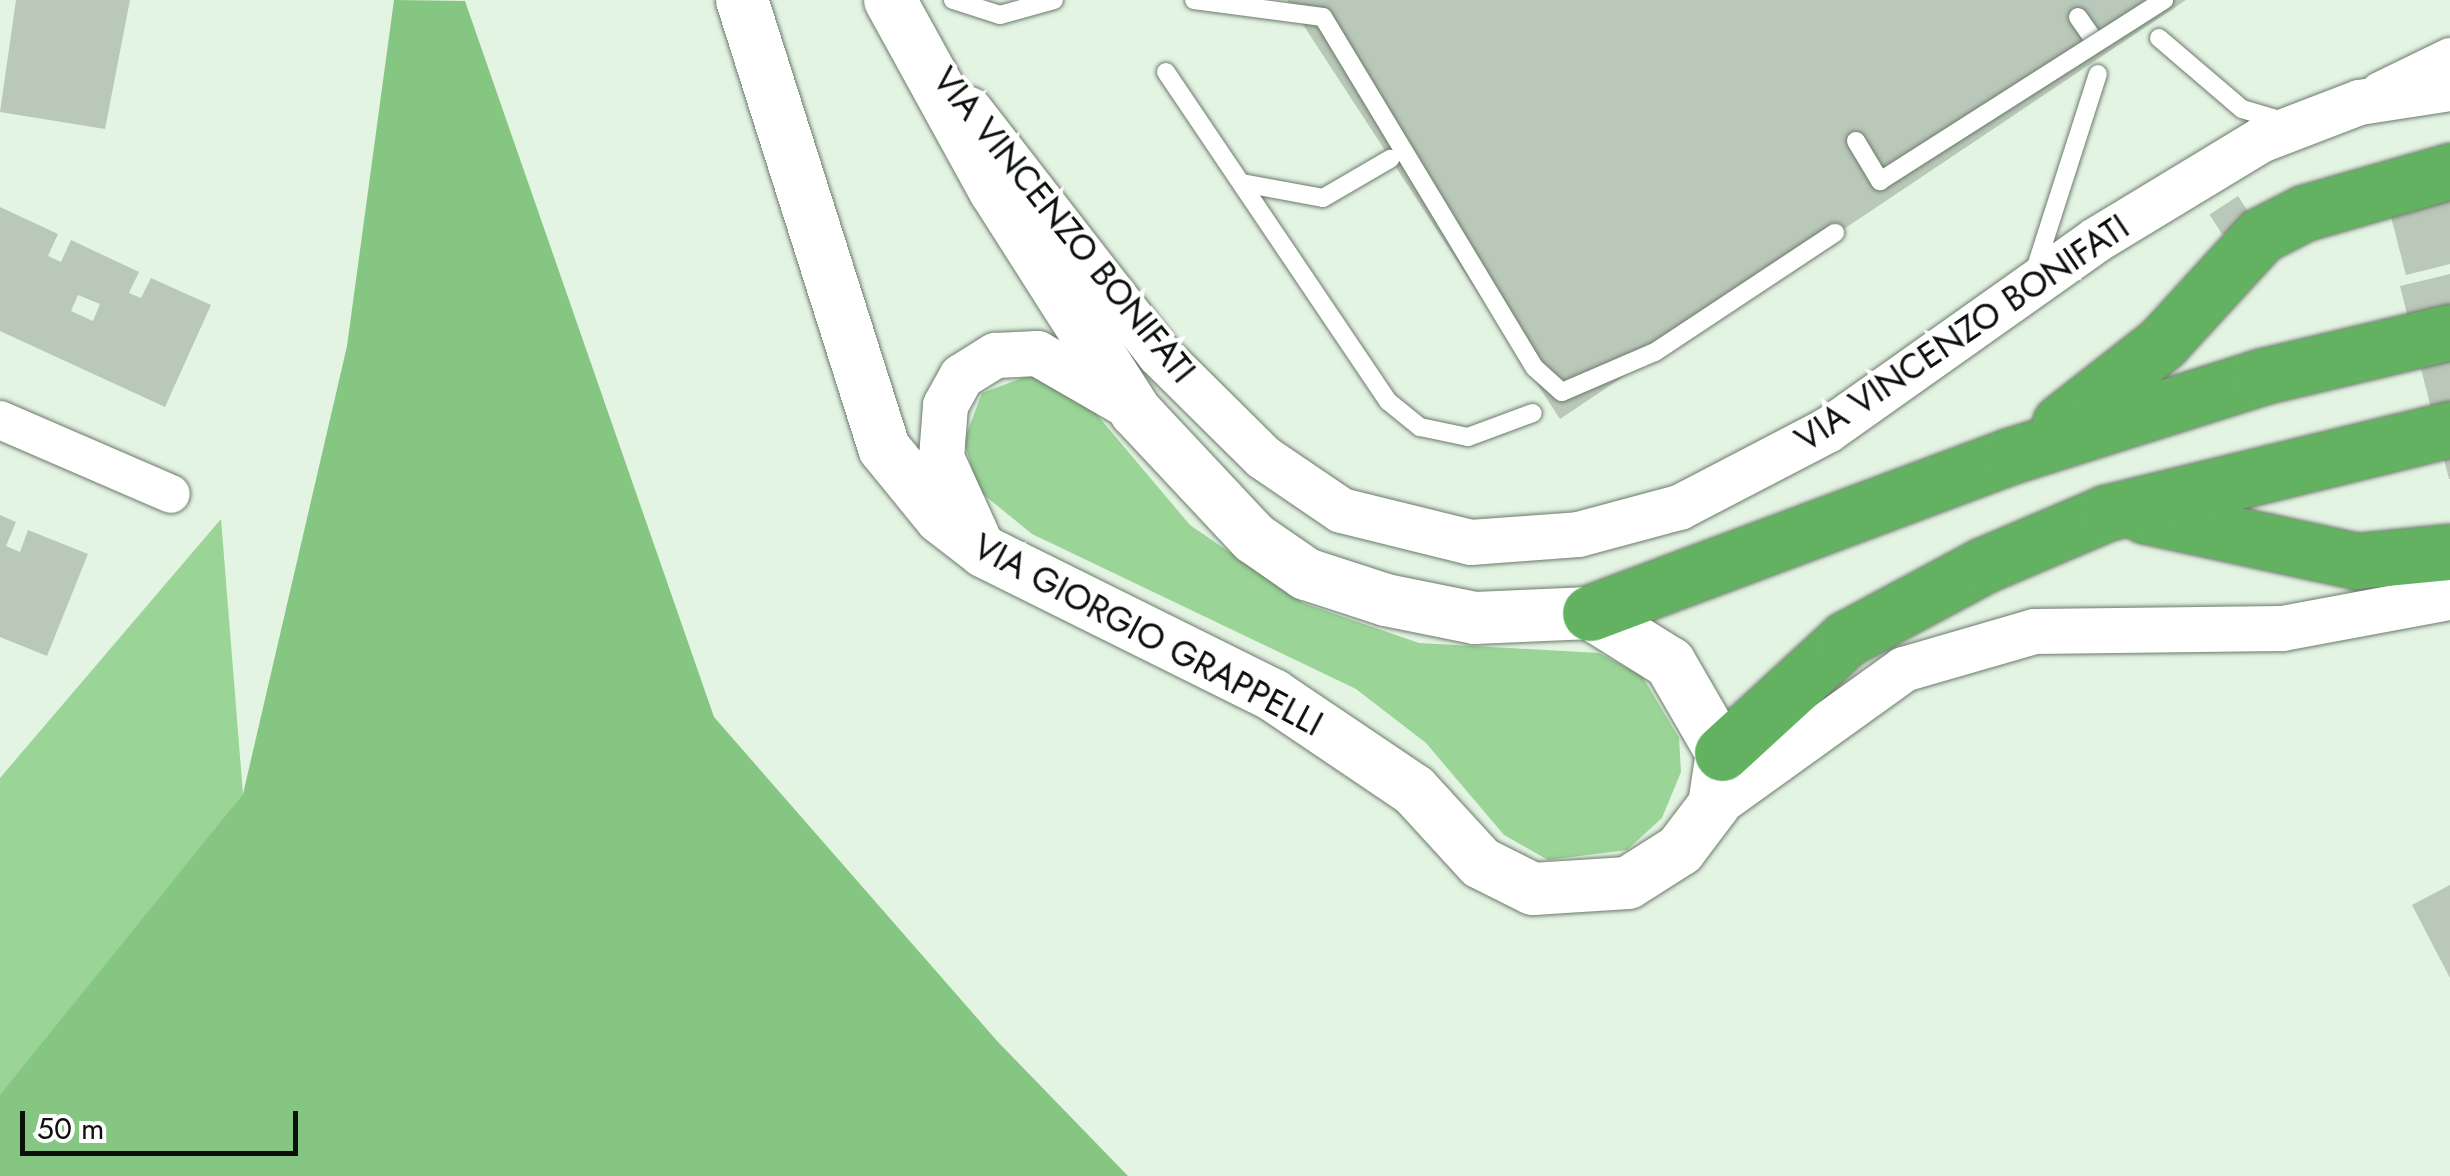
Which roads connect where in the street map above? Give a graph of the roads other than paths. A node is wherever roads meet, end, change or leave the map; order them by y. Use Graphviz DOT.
graph roads {
  1 [pos="724,0"];
  2 [pos="742,0"];
  3 [pos="954,0"];
  4 [pos="1054,0"];
  5 [pos="1194,0"];
  6 [pos="2164,0"];
  7 [pos="895,10"];
  8 [pos="2078,16"];
  9 [pos="2159,38"];
  10 [pos="2095,41"];
  11 [pos="2450,57"];
  12 [pos="1166,72"];
  13 [pos="2098,74"];
  14 [pos="2450,88"];
  15 [pos="771,95"];
  16 [pos="2359,102"];
  17 [pos="2298,125"];
  18 [pos="1856,141"];
  19 [pos="1390,159"];
  20 [pos="2450,171"];
  21 [pos="1242,183"];
  22 [pos="1835,234"];
  23 [pos="2030,286"];
  24 [pos="2450,332"];
  25 [pos="1136,412"];
  26 [pos="1532,413"];
  27 [pos="0,420"];
  28 [pos="2450,429"];
  29 [pos="2010,456"];
  30 [pos="171,494"];
  31 [pos="2106,513"];
  32 [pos="985,552"];
  33 [pos="2450,552"];
  34 [pos="2450,597"];
  35 [pos="1590,613"];
  36 [pos="1718,779"];
  1 -- 15 [label="main road"];
  2 -- 15 [label="main road, VIA GIORGIO GRAPPELLI"];
  3 -- 4 [label="lane"];
  5 -- 22 [label="lane"];
  6 -- 10 [label="lane, bridge"];
  7 -- 23 [label="street, VIA VINCENZO BONIFATI"];
  7 -- 25 [label="main road"];
  8 -- 10 [label="lane"];
  9 -- 17 [label="lane"];
  10 -- 18 [label="lane, bridge"];
  11 -- 16 [label="street, VIA VINCENZO BONIFATI"];
  12 -- 21 [label="lane"];
  13 -- 23 [label="lane"];
  14 -- 16 [label="street"];
  15 -- 32 [label="main road, VIA GIORGIO GRAPPELLI"];
  16 -- 17 [label="street, VIA VINCENZO BONIFATI"];
  17 -- 23 [label="street, VIA VINCENZO BONIFATI"];
  19 -- 21 [label="lane"];
  20 -- 29 [label="highway"];
  21 -- 26 [label="lane"];
  24 -- 29 [label="highway"];
  25 -- 32 [label="street"];
  25 -- 35 [label="main road"];
  27 -- 30 [label="street"];
  28 -- 31 [label="highway"];
  29 -- 35 [label="highway"];
  31 -- 33 [label="highway"];
  31 -- 36 [label="highway"];
  32 -- 36 [label="main road, VIA GIORGIO GRAPPELLI"];
  34 -- 36 [label="street"];
  35 -- 36 [label="main road"];
}
